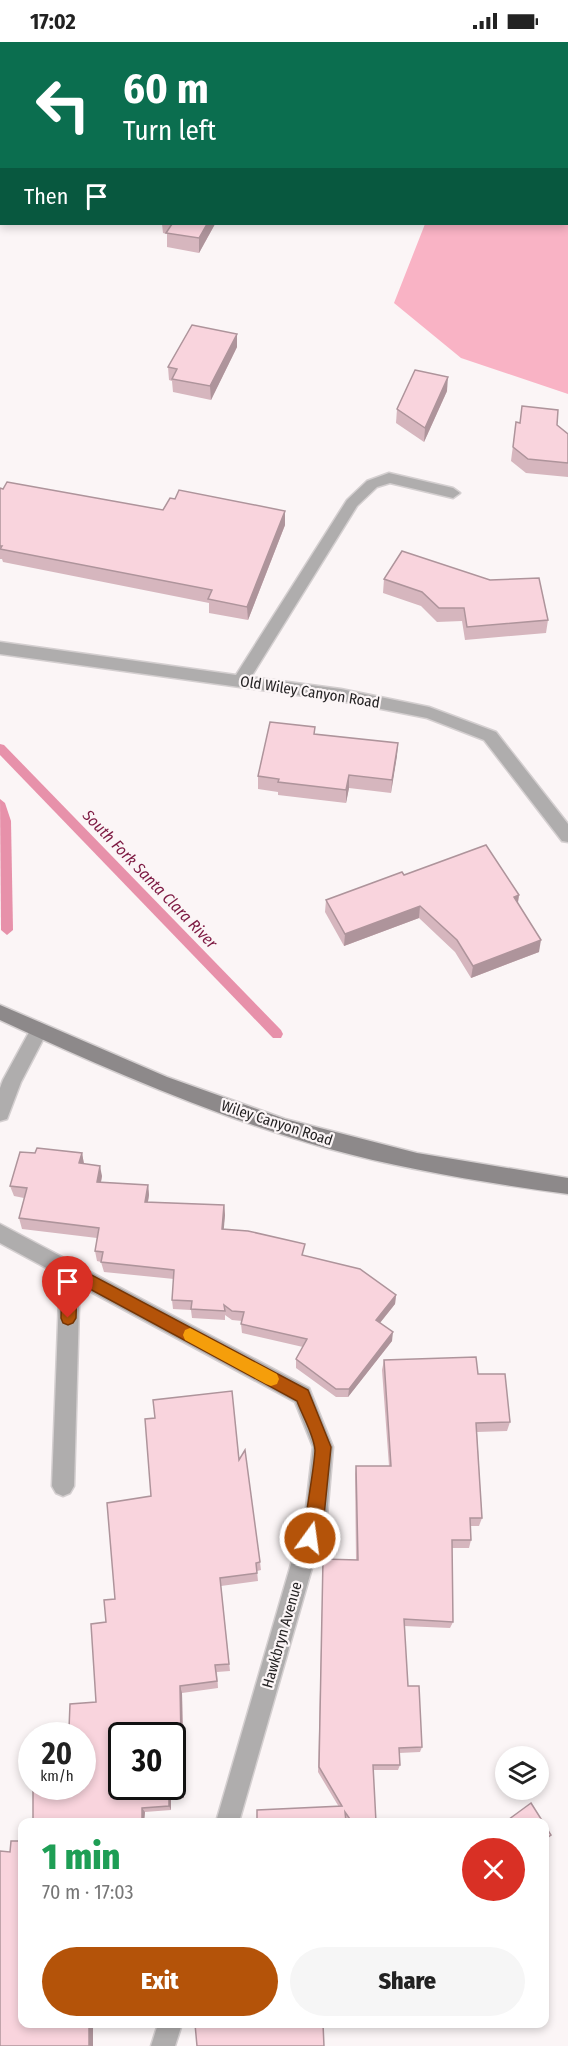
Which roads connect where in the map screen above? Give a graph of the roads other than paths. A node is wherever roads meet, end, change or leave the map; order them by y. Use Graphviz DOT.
graph roads {
  1 [pos="453,494"];
  2 [pos="0,648"];
  3 [pos="240,681"];
  4 [pos="568,836"];
  5 [pos="0,1012"];
  6 [pos="39,1030"];
  7 [pos="0,1113"];
  8 [pos="568,1186"];
  9 [pos="0,1233"];
  10 [pos="69,1270"];
  11 [pos="63,1486"];
  12 [pos="229,1818"];
  13 [pos="169,2028"];
  14 [pos="163,2046"];
  1 -- 3 [label="street"];
  2 -- 3 [label="street, Old Wiley Canyon Road"];
  3 -- 4 [label="street, Old Wiley Canyon Road"];
  5 -- 6 [label="street, Wiley Canyon Road"];
  6 -- 7 [label="street"];
  6 -- 8 [label="street, Wiley Canyon Road"];
  9 -- 10 [label="street, Hawkbryn Avenue"];
  10 -- 11 [label="street"];
  10 -- 12 [label="street, Hawkbryn Avenue"];
  13 -- 14 [label="street"];
}
